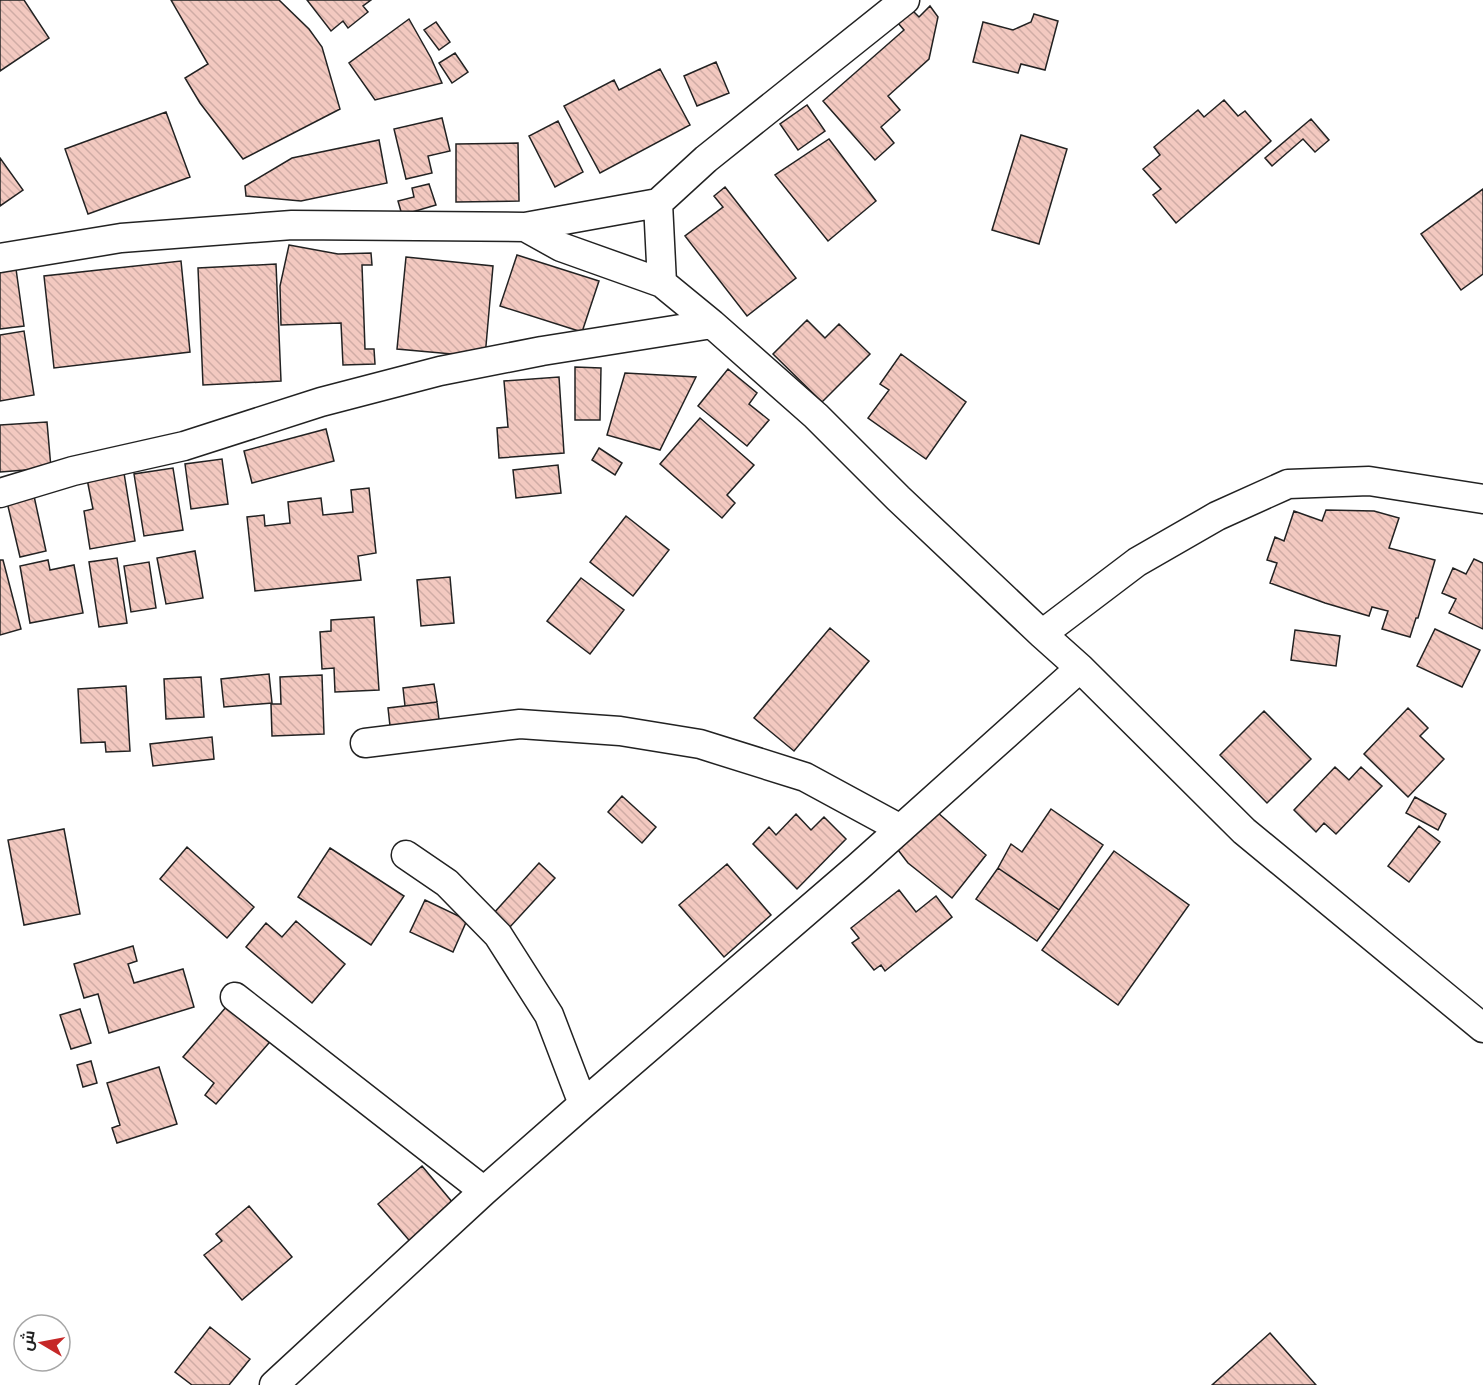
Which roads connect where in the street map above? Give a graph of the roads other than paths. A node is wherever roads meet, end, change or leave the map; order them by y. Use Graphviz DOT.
graph roads {
  1 [pos="905,0"];
  2 [pos="658,203"];
  3 [pos="525,227"];
  4 [pos="0,258"];
  5 [pos="662,283"];
  6 [pos="712,324"];
  7 [pos="0,493"];
  8 [pos="1483,499"];
  9 [pos="1042,634"];
  10 [pos="1080,668"];
  11 [pos="365,743"];
  12 [pos="899,828"];
  13 [pos="406,855"];
  14 [pos="235,997"];
  15 [pos="1483,1028"];
  16 [pos="583,1104"];
  17 [pos="484,1191"];
  18 [pos="274,1385"];
  1 -- 2 [label="street"];
  2 -- 3 [label="street"];
  2 -- 5 [label="street"];
  3 -- 4 [label="street"];
  3 -- 5 [label="street"];
  5 -- 6 [label="street"];
  6 -- 7 [label="street"];
  6 -- 9 [label="street"];
  8 -- 9 [label="street"];
  9 -- 10 [label="street"];
  10 -- 12 [label="street"];
  10 -- 15 [label="street"];
  11 -- 12 [label="street"];
  12 -- 16 [label="street"];
  13 -- 16 [label="street"];
  14 -- 17 [label="street"];
  16 -- 17 [label="street"];
  17 -- 18 [label="street"];
}
